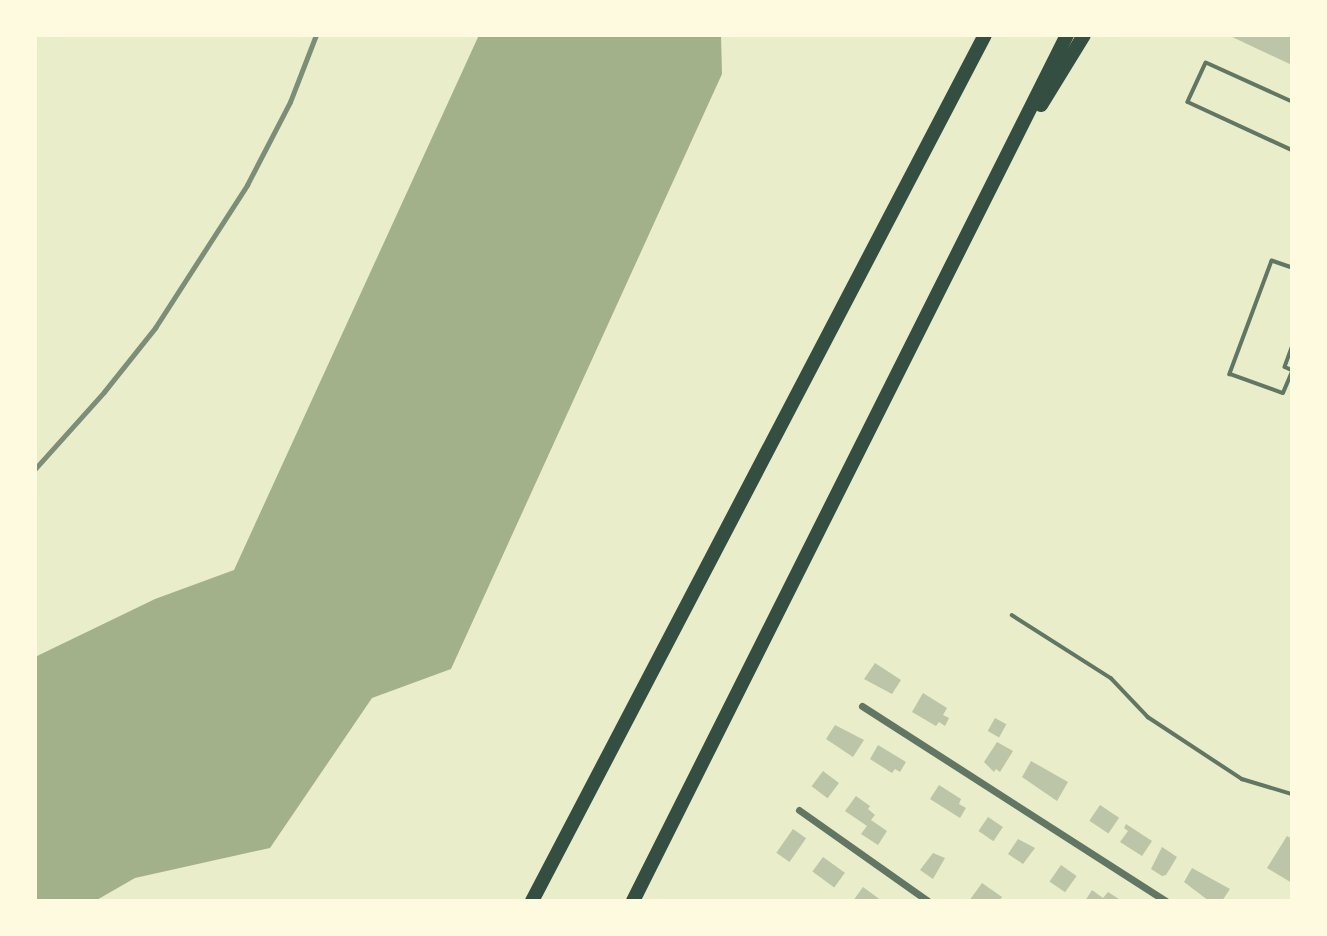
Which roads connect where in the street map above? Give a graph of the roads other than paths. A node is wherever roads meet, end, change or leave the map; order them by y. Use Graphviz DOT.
graph roads {
  1 [pos="985,35"];
  2 [pos="1067,35"];
  3 [pos="1084,35"];
  4 [pos="1292,102"];
  5 [pos="1292,150"];
  6 [pos="995,181"];
  7 [pos="1292,268"];
  8 [pos="1292,348"];
  9 [pos="1292,371"];
  10 [pos="1012,615"];
  11 [pos="862,706"];
  12 [pos="1292,794"];
  13 [pos="799,810"];
  14 [pos="532,901"];
  15 [pos="633,901"];
  16 [pos="928,901"];
  17 [pos="1166,901"];
  1 -- 14 [label="highway"];
  2 -- 6 [label="highway"];
  3 -- 6 [label="highway"];
  4 -- 5 [label="lane"];
  6 -- 15 [label="highway"];
  7 -- 9 [label="lane"];
  8 -- 9 [label="lane"];
  10 -- 12 [label="lane"];
  11 -- 17 [label="street"];
  13 -- 16 [label="street"];
}
